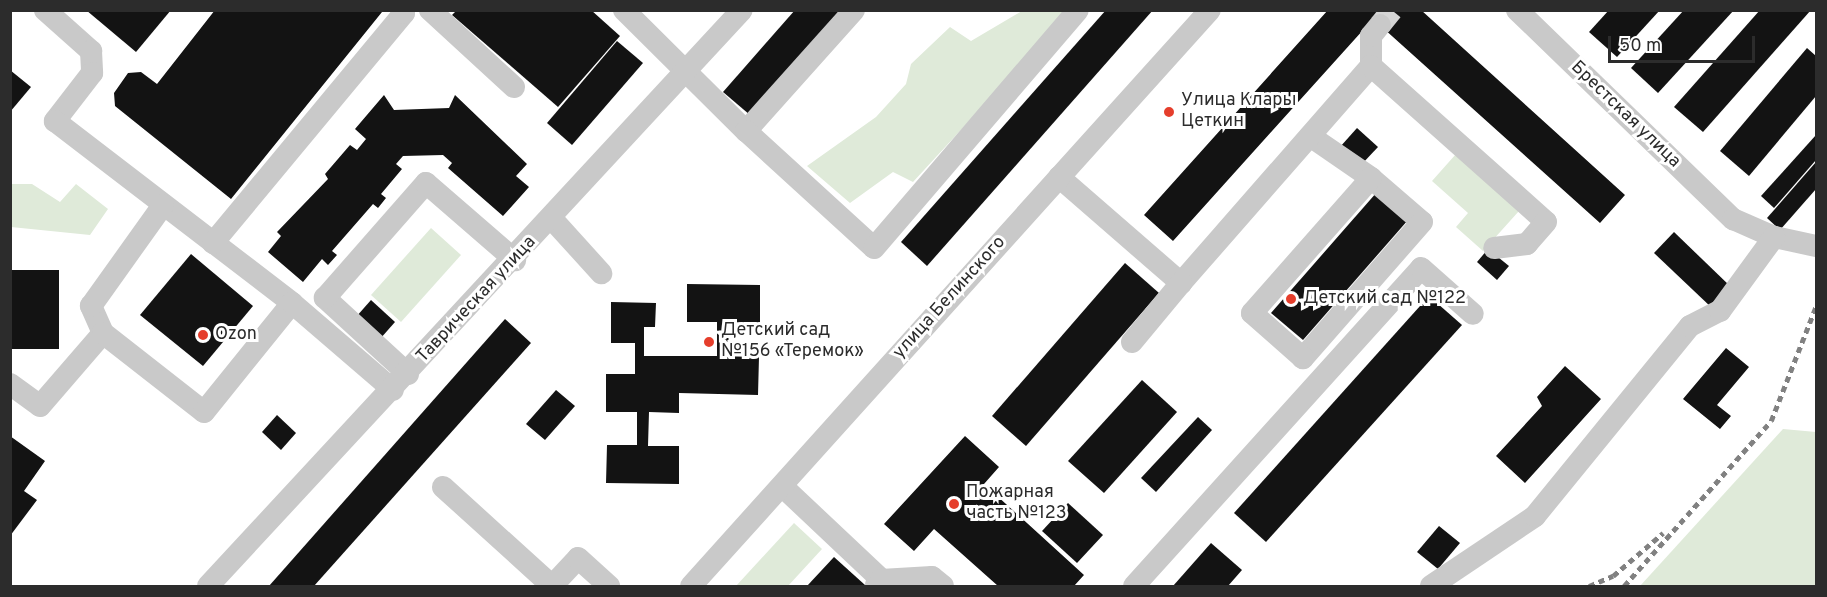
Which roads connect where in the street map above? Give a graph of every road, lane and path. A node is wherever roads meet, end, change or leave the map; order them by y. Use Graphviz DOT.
graph roads {
  1 [pos="401,10"];
  2 [pos="430,10"];
  3 [pos="624,10"];
  4 [pos="742,10"];
  5 [pos="854,10"];
  6 [pos="1078,10"];
  7 [pos="1210,10"];
  8 [pos="1517,10"];
  9 [pos="43,11"];
  10 [pos="1380,25"];
  11 [pos="389,49"];
  12 [pos="1371,66"];
  13 [pos="685,75"];
  14 [pos="514,87"];
  15 [pos="747,131"];
  16 [pos="1310,136"];
  17 [pos="1059,177"];
  18 [pos="1371,178"];
  19 [pos="163,205"];
  20 [pos="553,220"];
  21 [pos="1774,237"];
  22 [pos="236,240"];
  23 [pos="213,243"];
  24 [pos="1816,246"];
  25 [pos="1494,248"];
  26 [pos="515,260"];
  27 [pos="601,273"];
  28 [pos="1181,283"];
  29 [pos="292,303"];
  30 [pos="1473,314"];
  31 [pos="103,333"];
  32 [pos="1132,342"];
  33 [pos="408,374"];
  34 [pos="10,384"];
  35 [pos="393,390"];
  36 [pos="782,486"];
  37 [pos="443,487"];
  38 [pos="882,584"];
  39 [pos="208,586"];
  40 [pos="552,586"];
  41 [pos="609,586"];
  42 [pos="691,586"];
  43 [pos="943,586"];
  44 [pos="1134,586"];
  45 [pos="1431,586"];
  1 -- 23 [label="street"];
  2 -- 14 [label="street"];
  3 -- 13 [label="street"];
  4 -- 13 [label="street, Таврическая улица"];
  5 -- 15 [label="street"];
  6 -- 15 [label="street"];
  7 -- 17 [label="street, улица Белинского"];
  8 -- 21 [label="street, Брестская улица"];
  9 -- 19 [label="street"];
  10 -- 12 [label="street"];
  11 -- 22 [label="street"];
  12 -- 16 [label="street"];
  12 -- 25 [label="street"];
  13 -- 15 [label="street"];
  13 -- 20 [label="street, Таврическая улица"];
  16 -- 18 [label="street"];
  16 -- 28 [label="street"];
  17 -- 28 [label="street"];
  17 -- 36 [label="street, улица Белинского"];
  18 -- 18 [label="street"];
  19 -- 23 [label="street"];
  19 -- 31 [label="street"];
  20 -- 26 [label="street, Таврическая улица"];
  20 -- 27 [label="street"];
  21 -- 24 [label="street"];
  21 -- 45 [label="street"];
  23 -- 29 [label="street"];
  26 -- 33 [label="street, Таврическая улица"];
  26 -- 33 [label="street"];
  28 -- 32 [label="street"];
  29 -- 31 [label="street"];
  29 -- 35 [label="street"];
  30 -- 44 [label="street"];
  31 -- 34 [label="street"];
  33 -- 35 [label="street, Таврическая улица"];
  35 -- 39 [label="street, Таврическая улица"];
  36 -- 38 [label="street"];
  36 -- 42 [label="street, улица Белинского"];
  37 -- 40 [label="street"];
  38 -- 43 [label="street"];
  40 -- 41 [label="street"];
}
